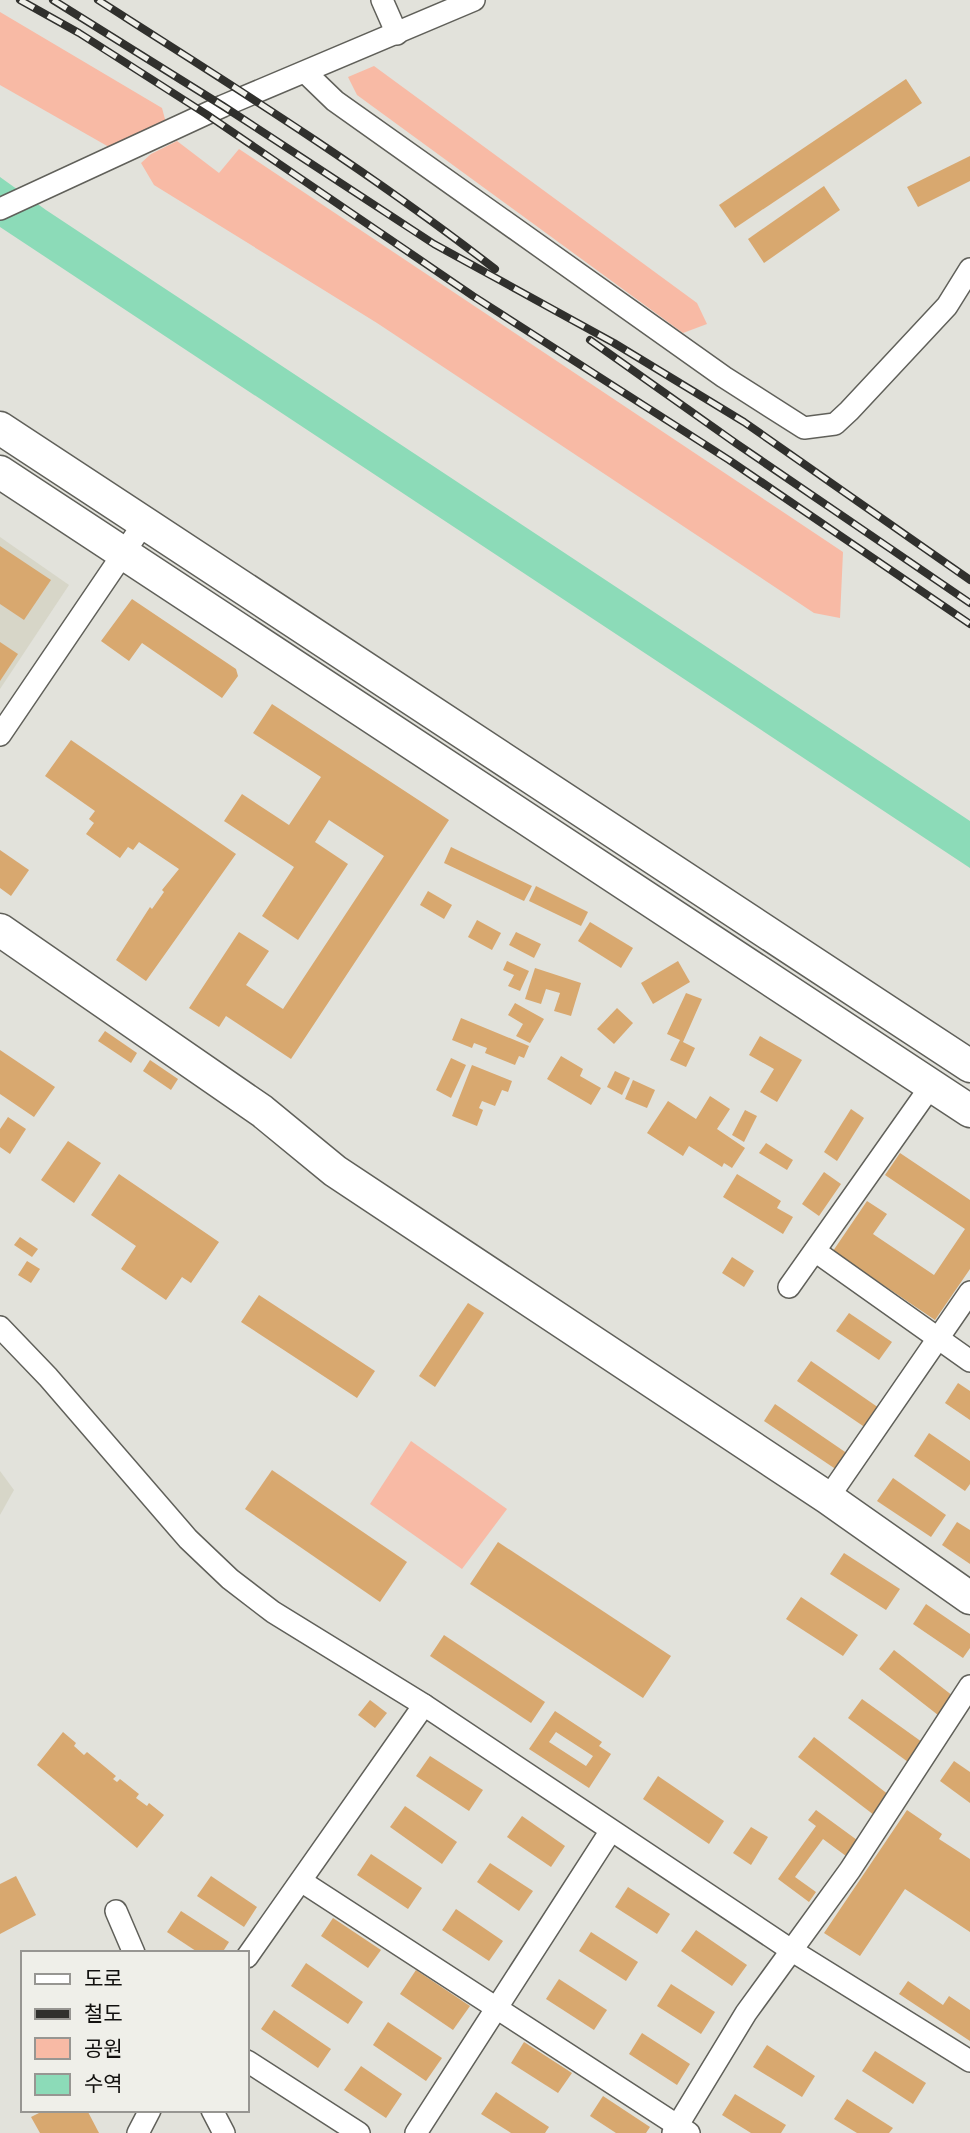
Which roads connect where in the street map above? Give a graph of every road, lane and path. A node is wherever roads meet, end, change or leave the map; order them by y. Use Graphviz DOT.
graph roads {
  1 [pos="382,0"];
  2 [pos="474,0"];
  3 [pos="397,34"];
  4 [pos="306,73"];
  5 [pos="0,209"];
  6 [pos="970,269"];
  7 [pos="0,428"];
  8 [pos="0,472"];
  9 [pos="144,523"];
  10 [pos="124,554"];
  11 [pos="0,735"];
  12 [pos="0,930"];
  13 [pos="970,1066"];
  14 [pos="931,1086"];
  15 [pos="970,1111"];
  16 [pos="814,1251"];
  17 [pos="789,1287"];
  18 [pos="970,1292"];
  19 [pos="0,1327"];
  20 [pos="938,1339"];
  21 [pos="970,1361"];
  22 [pos="828,1498"];
  23 [pos="970,1598"];
  24 [pos="970,1686"];
  25 [pos="424,1705"];
  26 [pos="610,1832"];
  27 [pos="301,1881"];
  28 [pos="116,1911"];
  29 [pos="791,1950"];
  30 [pos="133,1951"];
  31 [pos="248,1956"];
  32 [pos="497,2007"];
  33 [pos="970,2061"];
  34 [pos="248,2062"];
  35 [pos="149,2112"];
  36 [pos="213,2112"];
  37 [pos="680,2130"];
  38 [pos="138,2133"];
  39 [pos="225,2133"];
  40 [pos="359,2133"];
  41 [pos="416,2133"];
  1 -- 3 [label="street"];
  2 -- 3 [label="street"];
  3 -- 4 [label="street"];
  4 -- 5 [label="street"];
  4 -- 6 [label="street"];
  7 -- 9 [label="street"];
  8 -- 10 [label="street"];
  9 -- 10 [label="street"];
  9 -- 13 [label="street"];
  10 -- 11 [label="street"];
  10 -- 14 [label="street"];
  12 -- 22 [label="street"];
  14 -- 15 [label="street"];
  14 -- 16 [label="street"];
  16 -- 17 [label="street"];
  16 -- 20 [label="street"];
  18 -- 20 [label="street"];
  19 -- 25 [label="street"];
  20 -- 21 [label="street"];
  20 -- 22 [label="street"];
  22 -- 23 [label="street"];
  24 -- 29 [label="street"];
  25 -- 26 [label="street"];
  25 -- 27 [label="street"];
  26 -- 29 [label="street"];
  26 -- 32 [label="street"];
  27 -- 31 [label="street"];
  27 -- 32 [label="street"];
  28 -- 30 [label="street"];
  29 -- 33 [label="street"];
  29 -- 37 [label="street"];
  32 -- 37 [label="street"];
  32 -- 41 [label="street"];
  34 -- 40 [label="street"];
  35 -- 38 [label="street"];
  36 -- 39 [label="street"];
}
